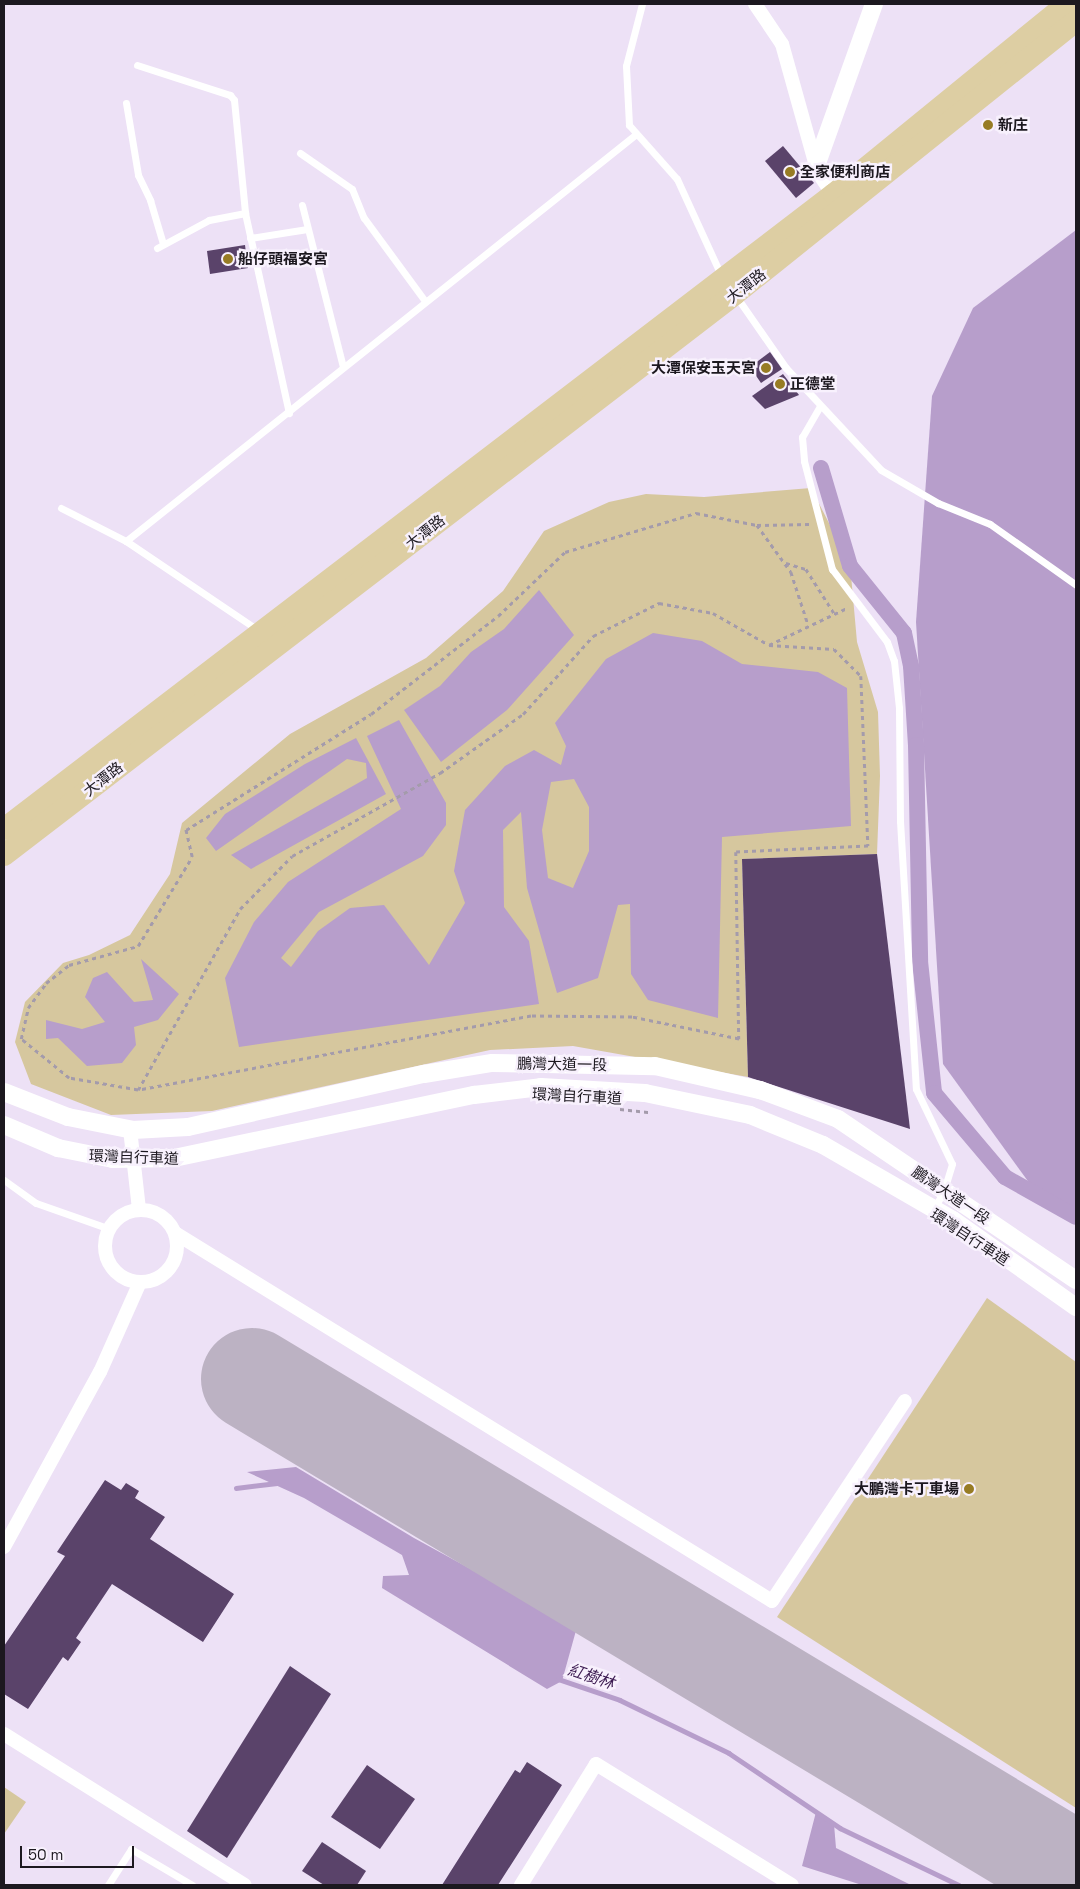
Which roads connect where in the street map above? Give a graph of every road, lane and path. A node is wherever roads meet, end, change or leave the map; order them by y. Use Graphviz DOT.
graph roads {
  1 [pos="642,4"];
  2 [pos="756,4"];
  3 [pos="874,4"];
  4 [pos="1067,4"];
  5 [pos="1076,21"];
  6 [pos="137,66"];
  7 [pos="126,103"];
  8 [pos="635,135"];
  9 [pos="300,153"];
  10 [pos="816,166"];
  11 [pos="839,201"];
  12 [pos="302,205"];
  13 [pos="245,213"];
  14 [pos="307,229"];
  15 [pos="250,238"];
  16 [pos="729,287"];
  17 [pos="424,301"];
  18 [pos="342,367"];
  19 [pos="820,406"];
  20 [pos="289,413"];
  21 [pos="60,508"];
  22 [pos="820,524"];
  23 [pos="755,525"];
  24 [pos="126,541"];
  25 [pos="784,562"];
  26 [pos="1076,585"];
  27 [pos="858,603"];
  28 [pos="834,614"];
  29 [pos="808,624"];
  30 [pos="261,632"];
  31 [pos="770,645"];
  32 [pos="4,829"];
  33 [pos="4,855"];
  34 [pos="138,1090"];
  35 [pos="4,1092"];
  36 [pos="617,1109"];
  37 [pos="656,1113"];
  38 [pos="4,1125"];
  39 [pos="130,1129"];
  40 [pos="132,1159"];
  41 [pos="4,1180"];
  42 [pos="944,1191"];
  43 [pos="934,1208"];
  44 [pos="139,1209"];
  45 [pos="110,1229"];
  46 [pos="175,1233"];
  47 [pos="1076,1280"];
  48 [pos="140,1282"];
  49 [pos="1076,1307"];
  50 [pos="905,1401"];
  51 [pos="4,1547"];
  52 [pos="4,1734"];
  53 [pos="108,1885"];
  54 [pos="192,1885"];
  55 [pos="245,1885"];
  56 [pos="521,1885"];
  57 [pos="792,1885"];
  1 -- 8 [label="lane"];
  2 -- 10 [label="street"];
  3 -- 10 [label="street"];
  4 -- 11 [label="main road, 大潭路"];
  5 -- 11 [label="main road, 大潭路"];
  6 -- 13 [label="lane"];
  7 -- 13 [label="lane"];
  8 -- 16 [label="lane"];
  8 -- 17 [label="lane"];
  9 -- 17 [label="lane"];
  10 -- 11 [label="street"];
  11 -- 16 [label="main road, 大潭路"];
  12 -- 14 [label="lane"];
  13 -- 15 [label="lane"];
  14 -- 15 [label="lane"];
  14 -- 18 [label="lane"];
  15 -- 20 [label="lane"];
  16 -- 19 [label="lane"];
  16 -- 30 [label="main road, 大潭路"];
  16 -- 33 [label="main road, 大潭路"];
  17 -- 18 [label="lane"];
  18 -- 20 [label="lane"];
  19 -- 22 [label="lane"];
  19 -- 26 [label="lane"];
  20 -- 24 [label="lane"];
  21 -- 24 [label="lane"];
  22 -- 23 [label="path"];
  22 -- 27 [label="lane"];
  23 -- 25 [label="path"];
  23 -- 34 [label="path"];
  24 -- 30 [label="lane"];
  25 -- 28 [label="path"];
  25 -- 29 [label="path"];
  27 -- 28 [label="path"];
  27 -- 42 [label="lane"];
  28 -- 29 [label="path"];
  29 -- 31 [label="path"];
  30 -- 32 [label="main road, 大潭路"];
  31 -- 34 [label="path"];
  31 -- 34 [label="path"];
  35 -- 39 [label="street, 鵬灣大道一段"];
  36 -- 37 [label="path, 環灣自行車道"];
  38 -- 40 [label="street, 鵬灣大道一段"];
  39 -- 40 [label="street"];
  39 -- 42 [label="street, 鵬灣大道一段"];
  40 -- 43 [label="street, 鵬灣大道一段"];
  40 -- 44 [label="street"];
  41 -- 45 [label="lane"];
  42 -- 43 [label="lane"];
  42 -- 47 [label="street, 鵬灣大道一段"];
  43 -- 49 [label="street, 鵬灣大道一段"];
  44 -- 45 [label="street"];
  44 -- 46 [label="street"];
  45 -- 48 [label="street"];
  46 -- 48 [label="street"];
  46 -- 50 [label="street"];
  48 -- 51 [label="street"];
  52 -- 55 [label="street"];
  53 -- 54 [label="lane"];
  56 -- 57 [label="street"];
}
